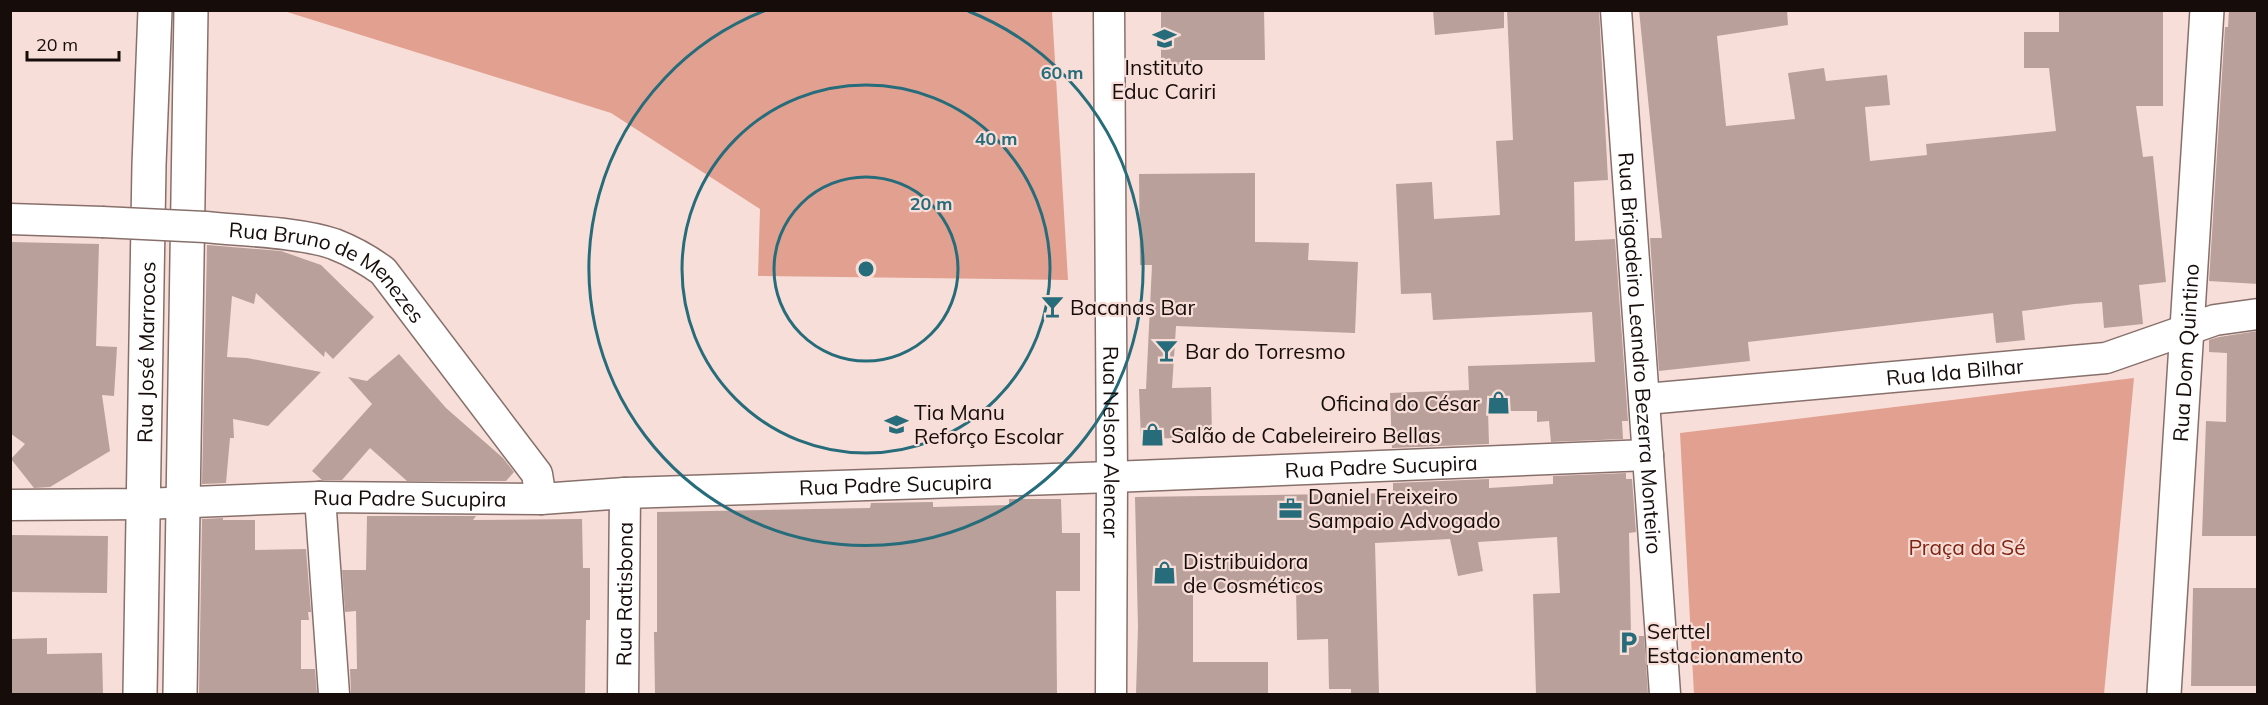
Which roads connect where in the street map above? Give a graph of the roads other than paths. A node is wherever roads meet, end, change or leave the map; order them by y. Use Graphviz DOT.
graph roads {
  1 [pos="155,10"];
  2 [pos="191,10"];
  3 [pos="1109,10"];
  4 [pos="1616,10"];
  5 [pos="2207,10"];
  6 [pos="10,219"];
  7 [pos="2258,314"];
  8 [pos="2187,328"];
  9 [pos="1646,399"];
  10 [pos="1648,455"];
  11 [pos="1112,477"];
  12 [pos="625,493"];
  13 [pos="320,497"];
  14 [pos="541,499"];
  15 [pos="183,502"];
  16 [pos="143,504"];
  17 [pos="10,505"];
  18 [pos="140,694"];
  19 [pos="180,694"];
  20 [pos="334,694"];
  21 [pos="623,694"];
  22 [pos="1111,694"];
  23 [pos="1665,694"];
  24 [pos="2164,694"];
  1 -- 16 [label="main road, Rua José Marrocos"];
  2 -- 15 [label="main road, Rua José Marrocos"];
  3 -- 11 [label="street, Rua Nelson Alencar"];
  4 -- 9 [label="street, Rua Brigadeiro Leandro Bezerra Monteiro"];
  5 -- 8 [label="main road, Rua Dom Quintino"];
  6 -- 14 [label="street, Rua Bruno de Menezes, bridge"];
  7 -- 8 [label="street, Rua Ida Bilhar"];
  8 -- 9 [label="street, Rua Ida Bilhar"];
  8 -- 24 [label="main road, Rua Dom Quintino"];
  9 -- 10 [label="street, Rua Brigadeiro Leandro Bezerra Monteiro"];
  10 -- 11 [label="street, Rua Padre Sucupira"];
  10 -- 23 [label="street, Rua Brigadeiro Leandro Bezerra Monteiro"];
  11 -- 12 [label="street, Rua Padre Sucupira"];
  11 -- 22 [label="street, Rua Nelson Alencar"];
  12 -- 14 [label="street, Rua Padre Sucupira"];
  12 -- 21 [label="street, Rua Ratisbona"];
  13 -- 14 [label="street, Rua Padre Sucupira"];
  13 -- 15 [label="street, Rua Padre Sucupira"];
  13 -- 20 [label="street"];
  15 -- 16 [label="street, Rua Padre Sucupira"];
  15 -- 19 [label="main road, Rua José Marrocos"];
  16 -- 17 [label="street, Rua Padre Sucupira"];
  16 -- 18 [label="main road, Rua José Marrocos"];
}
